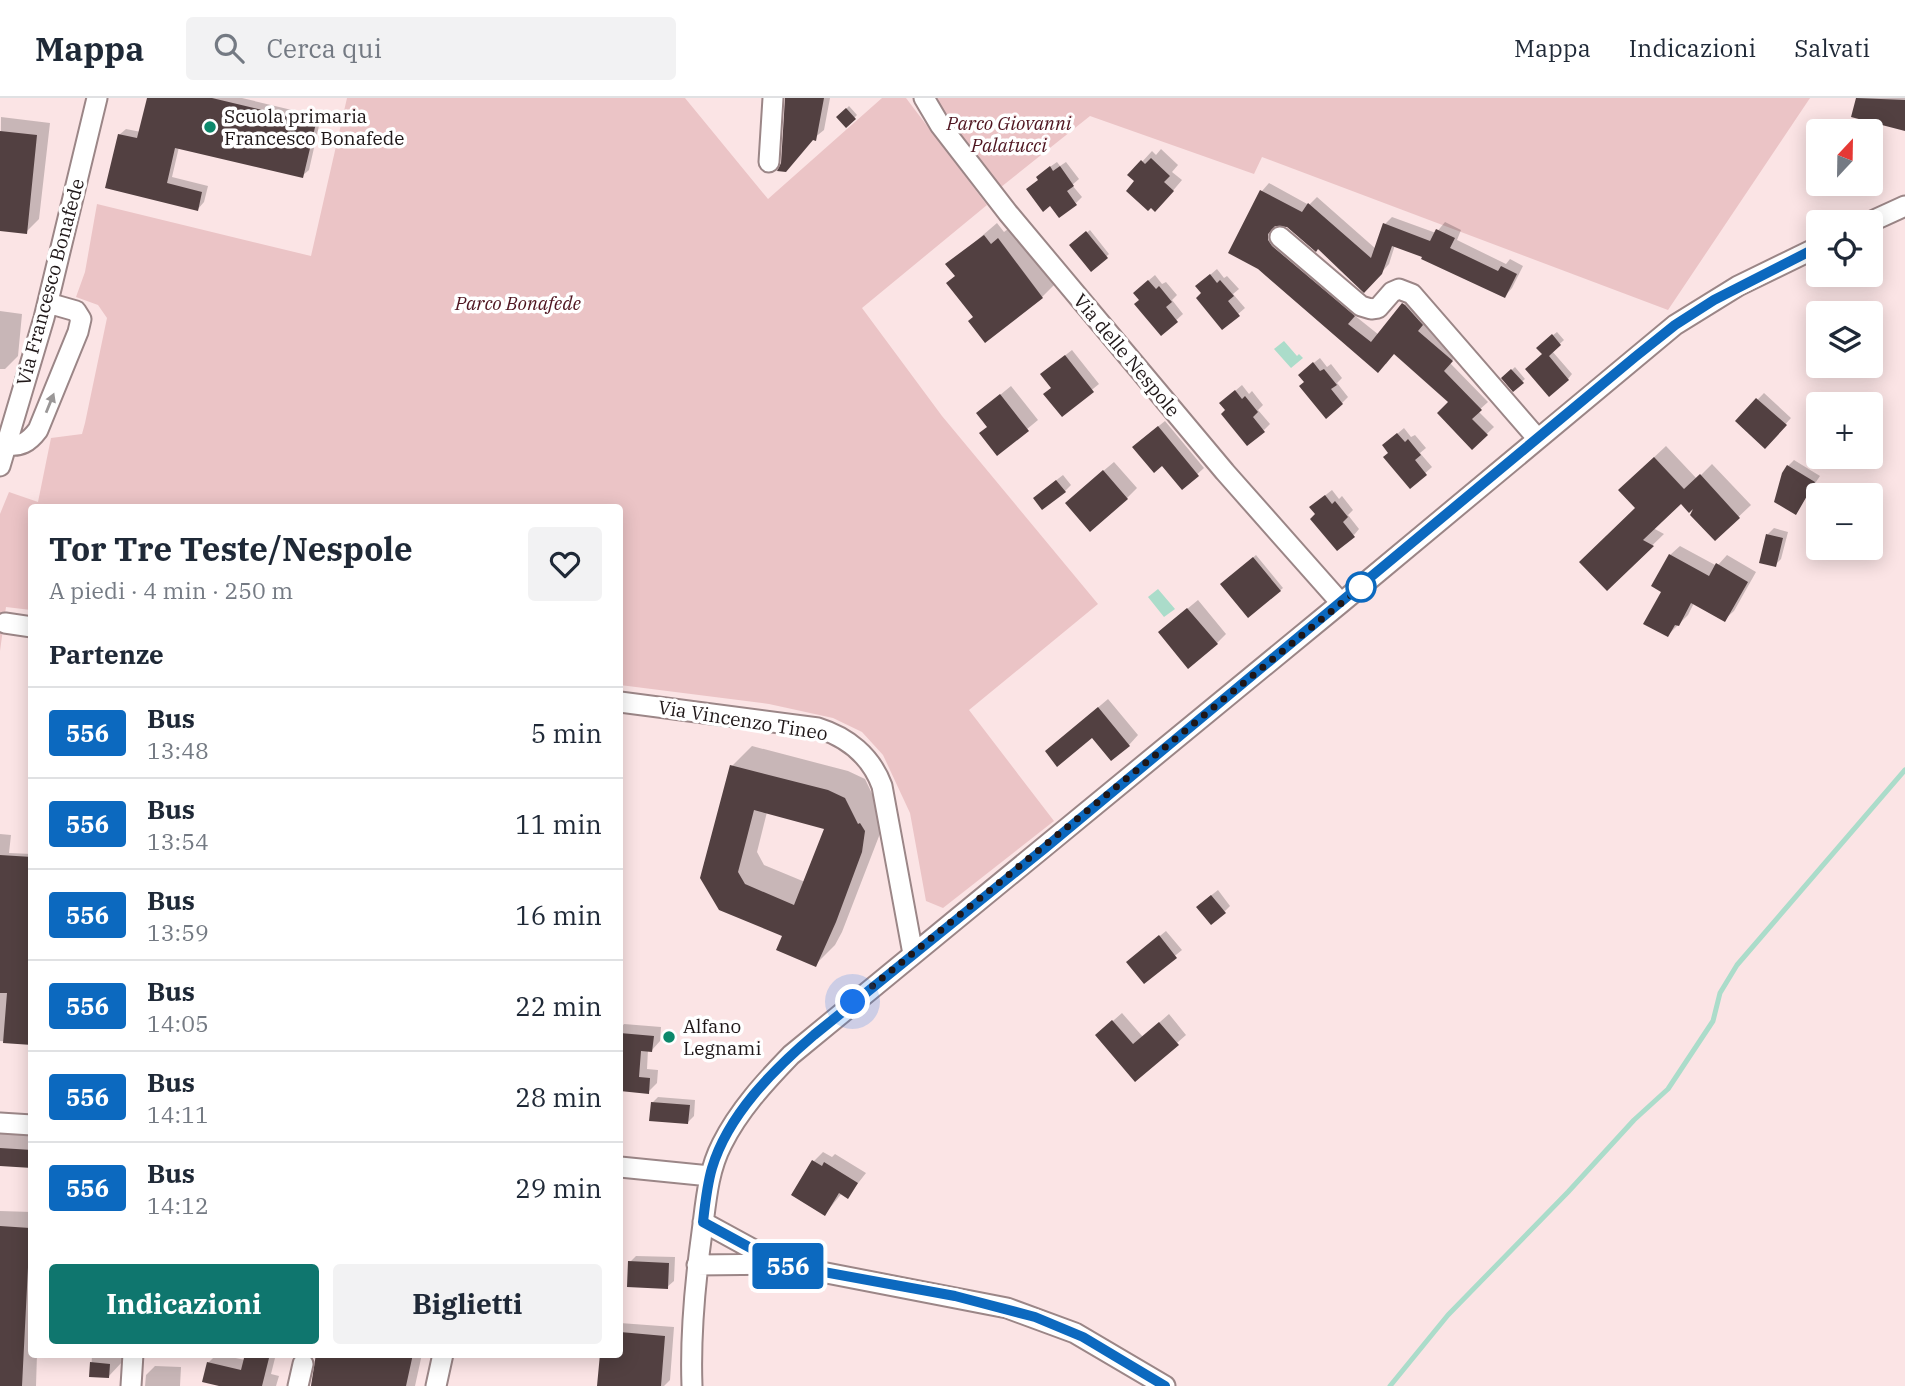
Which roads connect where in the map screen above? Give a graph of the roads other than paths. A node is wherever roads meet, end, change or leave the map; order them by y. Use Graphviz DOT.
graph roads {
  1 [pos="97,98"];
  2 [pos="773,98"];
  3 [pos="923,98"];
  4 [pos="769,162"];
  5 [pos="1905,206"];
  6 [pos="1883,216"];
  7 [pos="1280,237"];
  8 [pos="1806,253"];
  9 [pos="48,303"];
  10 [pos="1537,438"];
  11 [pos="5,444"];
  12 [pos="0,466"];
  13 [pos="1341,603"];
  14 [pos="5,623"];
  15 [pos="28,626"];
  16 [pos="623,702"];
  17 [pos="913,954"];
  18 [pos="0,1123"];
  19 [pos="28,1125"];
  20 [pos="623,1167"];
  21 [pos="710,1176"];
  22 [pos="703,1222"];
  23 [pos="780,1264"];
  24 [pos="697,1265"];
  25 [pos="133,1358"];
  26 [pos="442,1358"];
  27 [pos="303,1364"];
  28 [pos="131,1386"];
  29 [pos="298,1386"];
  30 [pos="436,1386"];
  31 [pos="692,1386"];
  32 [pos="1165,1386"];
  1 -- 9 [label="street, Via Francesco Bonafede"];
  2 -- 4 [label="street"];
  3 -- 13 [label="street, Via delle Nespole"];
  5 -- 6 [label="street"];
  7 -- 10 [label="street"];
  8 -- 10 [label="street"];
  9 -- 11 [label="street, Via Francesco Bonafede"];
  11 -- 9 [label="street, one-way"];
  10 -- 13 [label="street"];
  11 -- 12 [label="street, Via Francesco Bonafede"];
  13 -- 17 [label="street"];
  14 -- 15 [label="street"];
  16 -- 17 [label="street, Via Vincenzo Tineo"];
  17 -- 21 [label="street"];
  18 -- 19 [label="street"];
  20 -- 21 [label="street"];
  21 -- 22 [label="street"];
  22 -- 23 [label="street"];
  22 -- 24 [label="street"];
  23 -- 24 [label="street"];
  23 -- 32 [label="street"];
  24 -- 31 [label="street"];
  25 -- 28 [label="street"];
  26 -- 30 [label="street"];
  27 -- 29 [label="street"];
}
